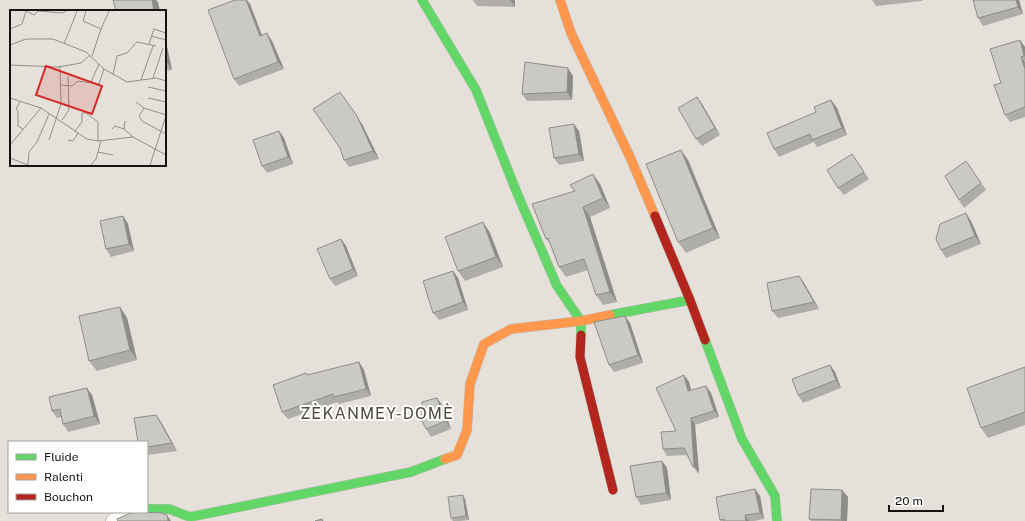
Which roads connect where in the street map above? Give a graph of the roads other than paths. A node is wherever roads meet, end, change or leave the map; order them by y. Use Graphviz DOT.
graph roads {
  1 [pos="422,0"];
  2 [pos="560,0"];
  3 [pos="690,300"];
  4 [pos="581,321"];
  5 [pos="614,490"];
  6 [pos="148,509"];
  7 [pos="131,513"];
  8 [pos="190,519"];
  9 [pos="113,521"];
  10 [pos="777,521"];
  1 -- 4 [label="street"];
  2 -- 3 [label="street"];
  3 -- 4 [label="street"];
  3 -- 10 [label="street"];
  4 -- 5 [label="street"];
  4 -- 8 [label="street"];
  6 -- 8 [label="street"];
  7 -- 9 [label="street"];
}
